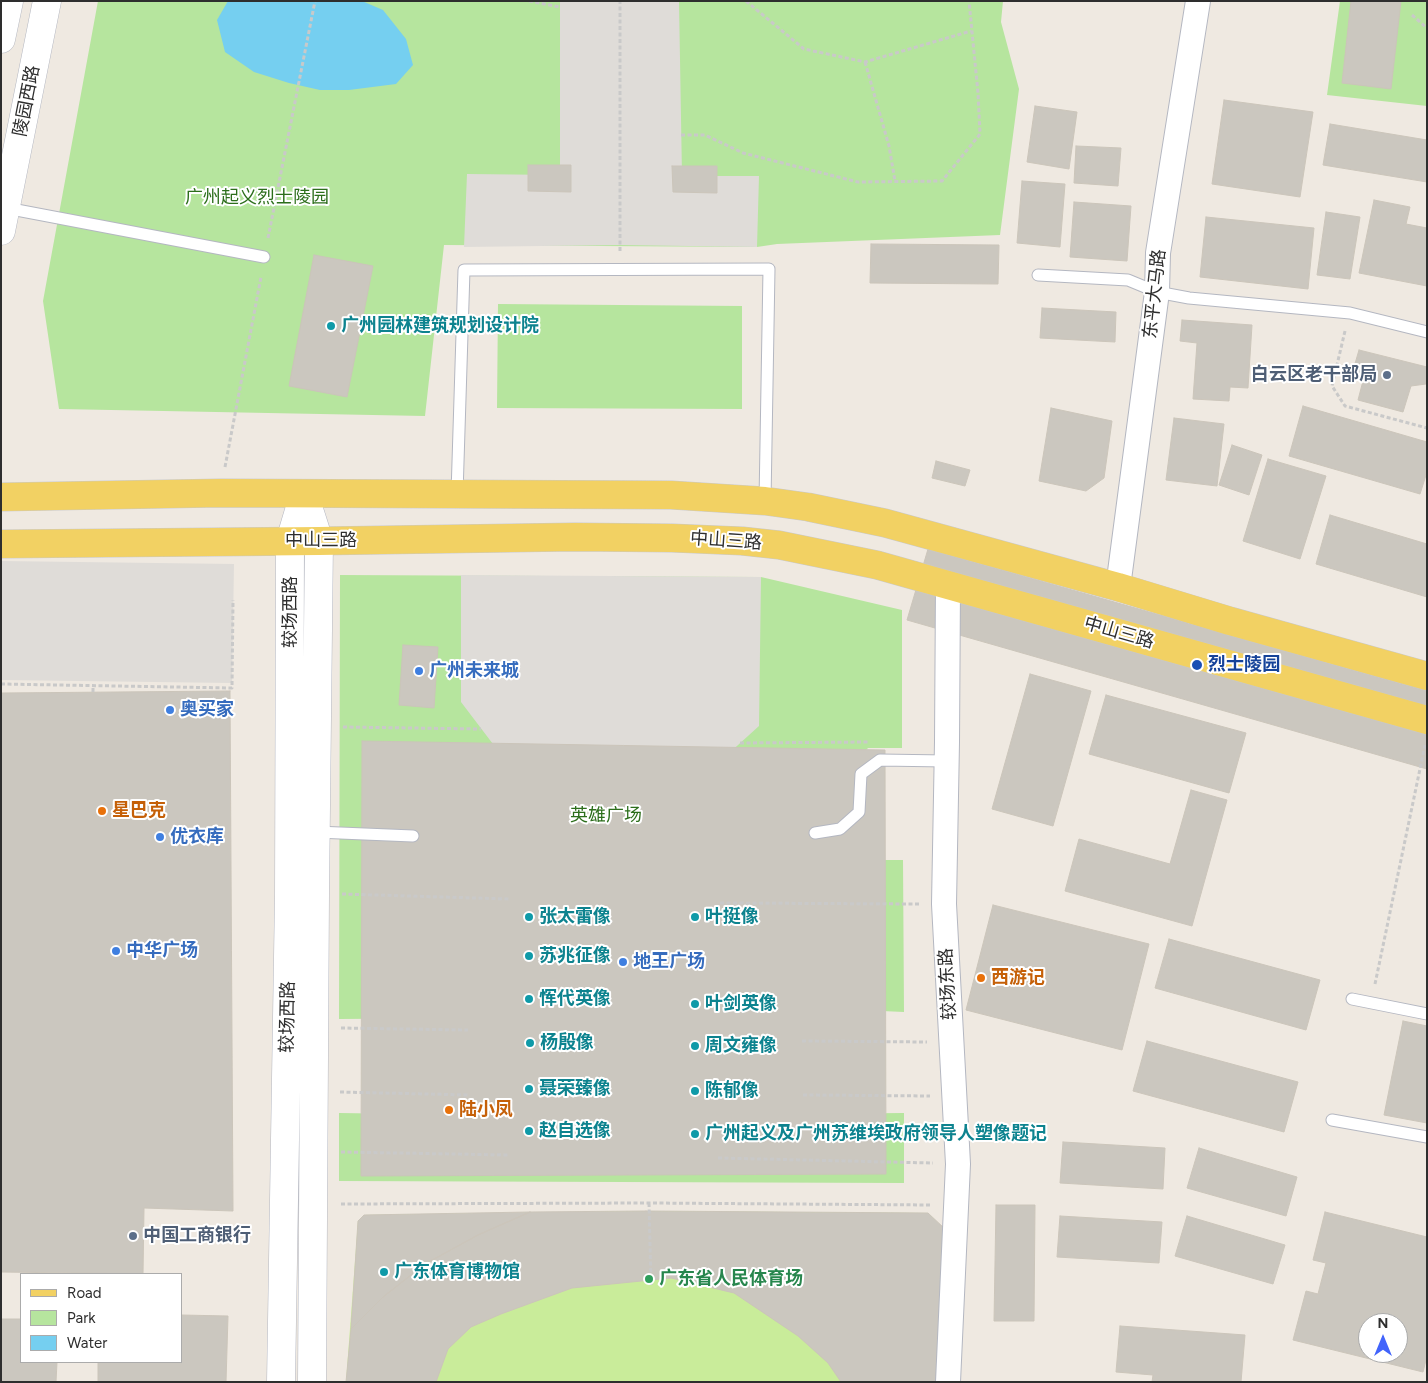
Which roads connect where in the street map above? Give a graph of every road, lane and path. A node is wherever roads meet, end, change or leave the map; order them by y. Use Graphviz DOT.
graph roads {
  1 [pos="9,1"];
  2 [pos="47,1"];
  3 [pos="315,1"];
  4 [pos="529,1"];
  5 [pos="620,1"];
  6 [pos="746,1"];
  7 [pos="968,1"];
  8 [pos="1198,1"];
  9 [pos="560,7"];
  10 [pos="1412,15"];
  11 [pos="1427,28"];
  12 [pos="971,31"];
  13 [pos="1,39"];
  14 [pos="865,62"];
  15 [pos="680,135"];
  16 [pos="895,181"];
  17 [pos="3,220"];
  18 [pos="264,258"];
  19 [pos="620,269"];
  20 [pos="1038,274"];
  21 [pos="1157,292"];
  22 [pos="1350,313"];
  23 [pos="1427,332"];
  24 [pos="1427,428"];
  25 [pos="220,493"];
  26 [pos="304,494"];
  27 [pos="457,494"];
  28 [pos="1,497"];
  29 [pos="765,502"];
  30 [pos="290,541"];
  31 [pos="319,541"];
  32 [pos="1,544"];
  33 [pos="948,585"];
  34 [pos="1118,587"];
  35 [pos="233,600"];
  36 [pos="1427,676"];
  37 [pos="1,684"];
  38 [pos="93,686"];
  39 [pos="93,692"];
  40 [pos="317,726"];
  41 [pos="482,729"];
  42 [pos="1426,732"];
  43 [pos="875,742"];
  44 [pos="740,743"];
  45 [pos="946,761"];
  46 [pos="316,832"];
  47 [pos="815,833"];
  48 [pos="413,836"];
  49 [pos="315,894"];
  50 [pos="509,899"];
  51 [pos="720,903"];
  52 [pos="944,904"];
  53 [pos="1352,999"];
  54 [pos="1371,1003"];
  55 [pos="1427,1014"];
  56 [pos="340,1028"];
  57 [pos="468,1030"];
  58 [pos="802,1041"];
  59 [pos="936,1042"];
  60 [pos="331,1092"];
  61 [pos="803,1094"];
  62 [pos="469,1095"];
  63 [pos="938,1096"];
  64 [pos="1332,1120"];
  65 [pos="1427,1137"];
  66 [pos="313,1152"];
  67 [pos="508,1155"];
  68 [pos="718,1158"];
  69 [pos="958,1164"];
  70 [pos="648,1203"];
  71 [pos="313,1205"];
  72 [pos="956,1205"];
  73 [pos="651,1285"];
  74 [pos="281,1382"];
  75 [pos="312,1382"];
  76 [pos="948,1382"];
  1 -- 13 [label="street"];
  2 -- 17 [label="street, 陵园西路"];
  3 -- 18 [label="path"];
  4 -- 9 [label="path"];
  5 -- 19 [label="path"];
  6 -- 14 [label="path"];
  7 -- 12 [label="path"];
  8 -- 21 [label="street, 东平大马路"];
  10 -- 11 [label="path"];
  12 -- 14 [label="path"];
  12 -- 16 [label="path"];
  14 -- 16 [label="path"];
  15 -- 16 [label="path"];
  17 -- 18 [label="lane"];
  18 -- 25 [label="path"];
  19 -- 27 [label="lane"];
  19 -- 29 [label="lane"];
  20 -- 21 [label="lane"];
  21 -- 22 [label="lane"];
  21 -- 34 [label="street, 东平大马路"];
  22 -- 23 [label="lane"];
  22 -- 24 [label="path"];
  25 -- 26 [label="main road"];
  25 -- 28 [label="main road"];
  26 -- 27 [label="main road"];
  26 -- 30 [label="street, 较场西路"];
  26 -- 31 [label="street, 较场西路"];
  27 -- 29 [label="main road"];
  29 -- 34 [label="main road"];
  30 -- 31 [label="main road, 中山三路"];
  30 -- 32 [label="main road, 中山三路"];
  30 -- 74 [label="street, 较场西路"];
  31 -- 33 [label="main road, 中山三路"];
  31 -- 40 [label="street, 较场西路"];
  33 -- 42 [label="main road, 中山三路"];
  33 -- 45 [label="street, 较场东路"];
  34 -- 36 [label="main road"];
  35 -- 38 [label="path"];
  37 -- 38 [label="path"];
  38 -- 39 [label="path"];
  40 -- 41 [label="path"];
  40 -- 46 [label="street, 较场西路"];
  42 -- 54 [label="path"];
  43 -- 44 [label="path"];
  45 -- 47 [label="lane"];
  45 -- 52 [label="street, 较场东路"];
  46 -- 48 [label="lane"];
  46 -- 49 [label="street, 较场西路"];
  49 -- 50 [label="path"];
  49 -- 66 [label="street, 较场西路"];
  51 -- 52 [label="path"];
  52 -- 69 [label="street, 较场东路"];
  53 -- 54 [label="lane"];
  54 -- 55 [label="lane"];
  56 -- 57 [label="path"];
  58 -- 59 [label="path"];
  60 -- 62 [label="path"];
  61 -- 63 [label="path"];
  64 -- 65 [label="lane"];
  66 -- 67 [label="path"];
  66 -- 71 [label="street, 较场西路"];
  68 -- 69 [label="path"];
  69 -- 72 [label="street, 较场东路"];
  70 -- 71 [label="path"];
  70 -- 72 [label="path"];
  70 -- 73 [label="path"];
  71 -- 75 [label="street, 较场西路"];
  72 -- 76 [label="street, 较场东路"];
}
